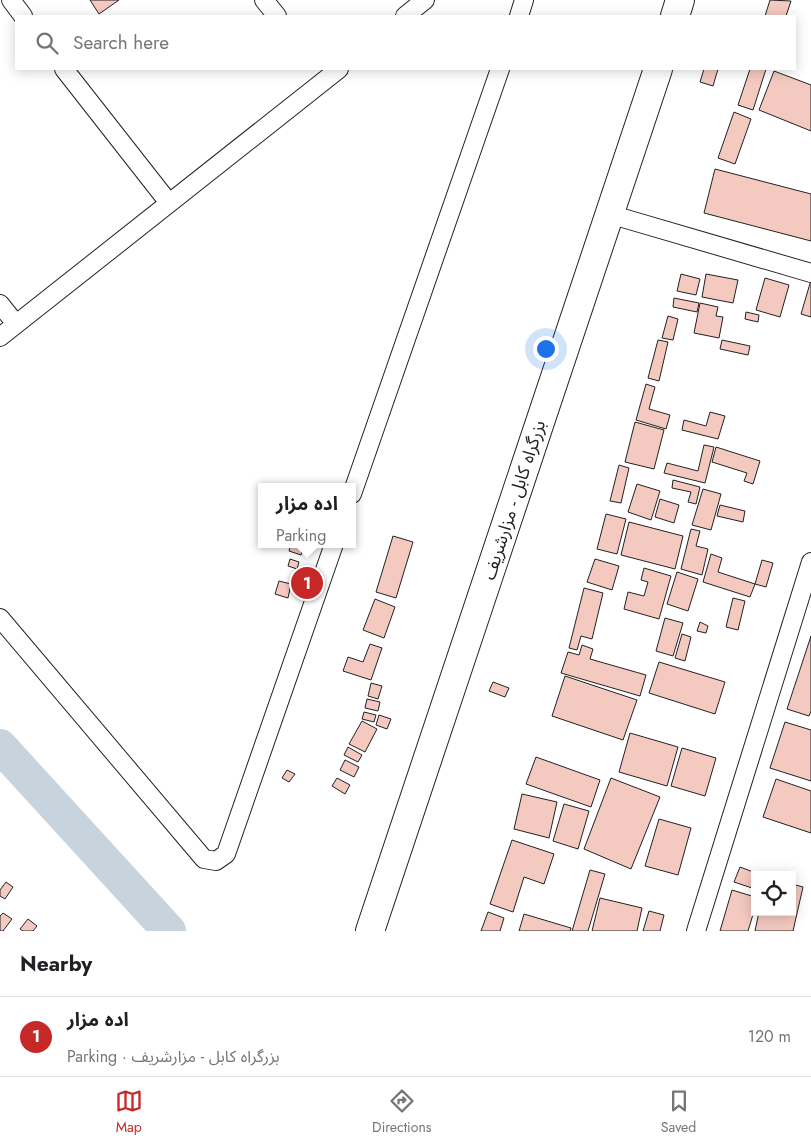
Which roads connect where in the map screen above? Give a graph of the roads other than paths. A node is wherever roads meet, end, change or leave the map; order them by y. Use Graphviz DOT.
graph roads {
  1 [pos="11,0"];
  2 [pos="264,0"];
  3 [pos="425,0"];
  4 [pos="524,0"];
  5 [pos="680,0"];
  6 [pos="22,15"];
  7 [pos="275,15"];
  8 [pos="406,15"];
  9 [pos="519,15"];
  10 [pos="675,15"];
  11 [pos="65,70"];
  12 [pos="500,70"];
  13 [pos="658,70"];
  14 [pos="327,72"];
  15 [pos="169,203"];
  16 [pos="609,214"];
  17 [pos="811,273"];
  18 [pos="0,304"];
  19 [pos="16,324"];
  20 [pos="0,337"];
  21 [pos="356,483"];
  22 [pos="333,548"];
  23 [pos="811,562"];
  24 [pos="0,618"];
  25 [pos="370,931"];
  26 [pos="696,931"];
  1 -- 6 [label="street"];
  2 -- 7 [label="street"];
  3 -- 8 [label="street"];
  4 -- 9 [label="street"];
  5 -- 10 [label="highway"];
  11 -- 15 [label="street"];
  12 -- 21 [label="street"];
  13 -- 16 [label="highway, بزرگراه کابل - مزارشریف"];
  14 -- 15 [label="street"];
  15 -- 19 [label="street"];
  16 -- 17 [label="street"];
  16 -- 25 [label="highway, بزرگراه کابل - مزارشریف"];
  18 -- 19 [label="street"];
  19 -- 20 [label="street"];
  22 -- 24 [label="street"];
  23 -- 26 [label="street"];
}
